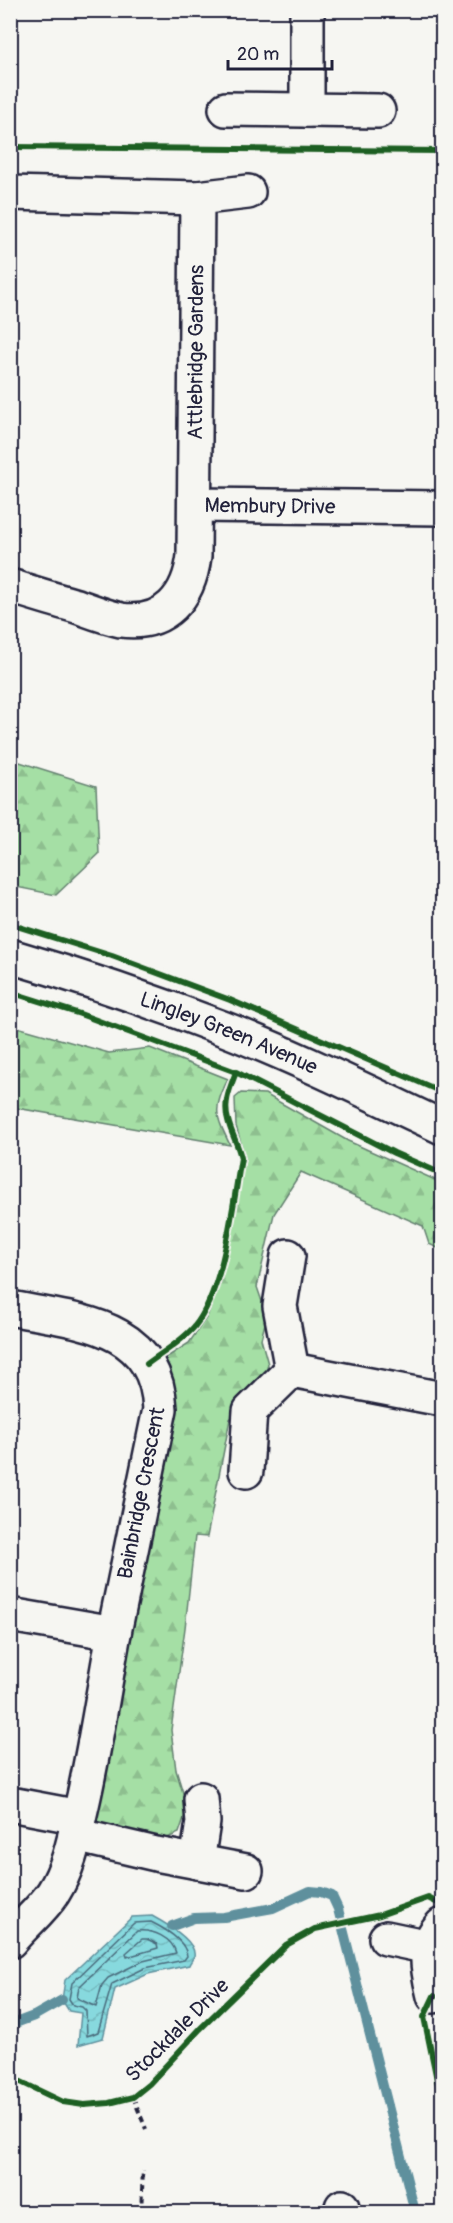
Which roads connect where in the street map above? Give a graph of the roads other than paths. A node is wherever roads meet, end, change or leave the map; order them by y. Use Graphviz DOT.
graph roads {
  1 [pos="307,10"];
  2 [pos="226,109"];
  3 [pos="307,110"];
  4 [pos="378,111"];
  5 [pos="248,192"];
  6 [pos="10,193"];
  7 [pos="197,198"];
  8 [pos="195,505"];
  9 [pos="442,508"];
  10 [pos="10,586"];
  11 [pos="10,956"];
  12 [pos="442,1127"];
  13 [pos="288,1256"];
  14 [pos="10,1308"];
  15 [pos="292,1370"];
  16 [pos="442,1399"];
  17 [pos="246,1471"];
  18 [pos="10,1614"];
  19 [pos="114,1633"];
  20 [pos="201,1799"];
  21 [pos="10,1804"];
  22 [pos="77,1826"];
  23 [pos="196,1862"];
  24 [pos="246,1871"];
  25 [pos="436,1936"];
  26 [pos="386,1938"];
  27 [pos="10,1941"];
  28 [pos="434,1996"];
  1 -- 3 [label="street"];
  2 -- 3 [label="street"];
  3 -- 4 [label="street"];
  5 -- 7 [label="street"];
  6 -- 7 [label="street"];
  7 -- 8 [label="street, Attlebridge Gardens"];
  8 -- 9 [label="street, Membury Drive"];
  8 -- 10 [label="street, Membury Drive"];
  11 -- 12 [label="street, Lingley Green Avenue"];
  13 -- 15 [label="street"];
  14 -- 19 [label="street, Bainbridge Crescent"];
  15 -- 16 [label="street"];
  15 -- 17 [label="street"];
  18 -- 19 [label="street"];
  19 -- 22 [label="street"];
  20 -- 23 [label="street"];
  21 -- 22 [label="street"];
  22 -- 23 [label="street"];
  22 -- 27 [label="street"];
  23 -- 24 [label="street"];
  25 -- 26 [label="street"];
  25 -- 28 [label="street"];
}
